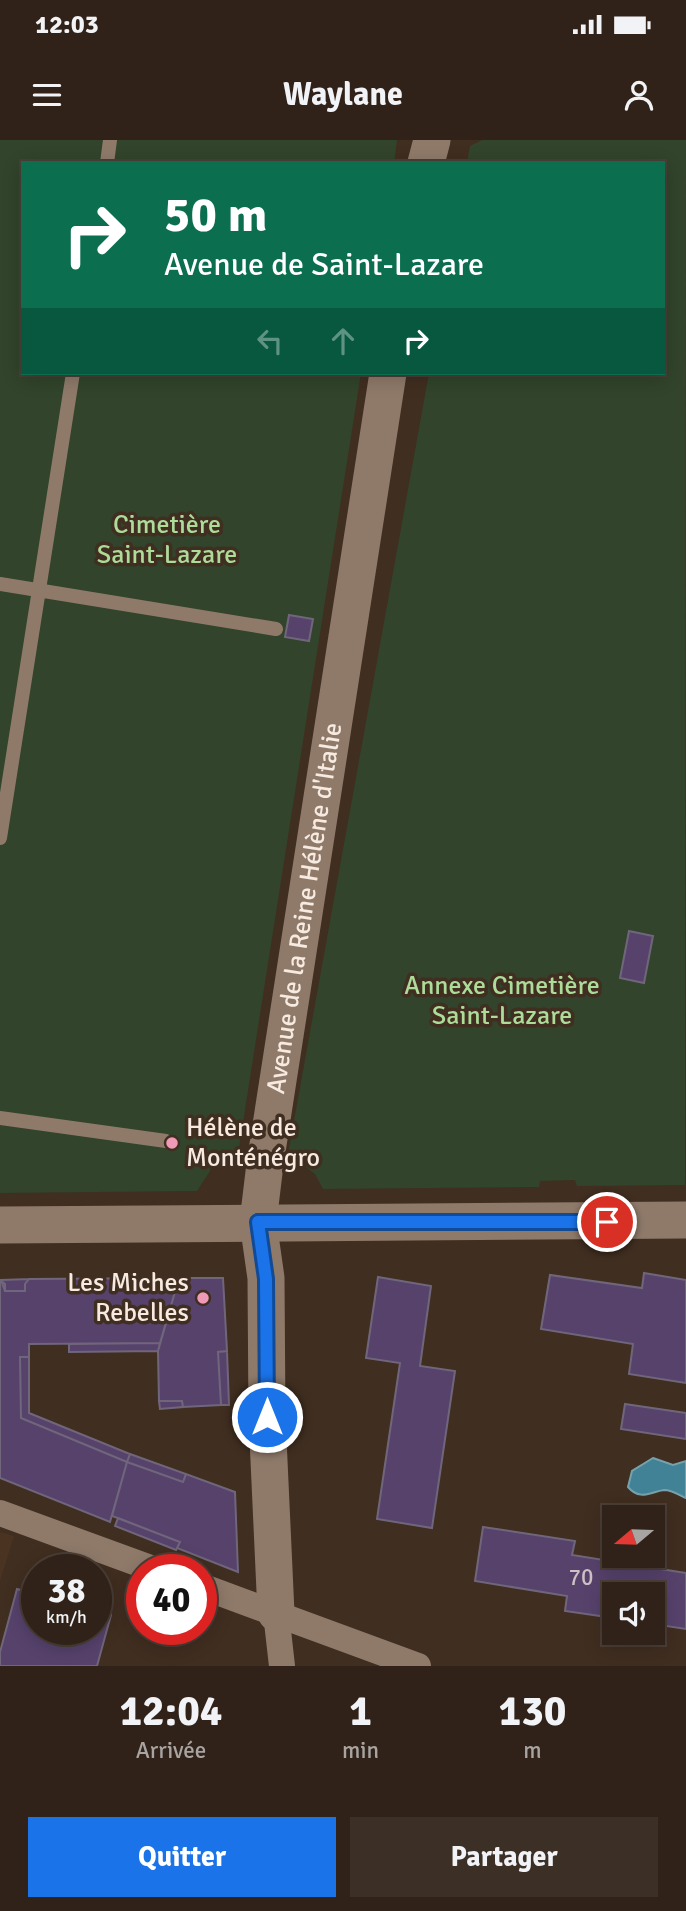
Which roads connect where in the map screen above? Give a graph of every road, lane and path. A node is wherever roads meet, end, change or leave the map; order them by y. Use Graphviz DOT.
graph roads {
  1 [pos="110,140"];
  2 [pos="432,140"];
  3 [pos="107,161"];
  4 [pos="427,161"];
  5 [pos="74,375"];
  6 [pos="388,375"];
  7 [pos="0,584"];
  8 [pos="39,592"];
  9 [pos="276,629"];
  10 [pos="0,838"];
  11 [pos="0,1118"];
  12 [pos="166,1142"];
  13 [pos="686,1220"];
  14 [pos="258,1222"];
  15 [pos="0,1225"];
  16 [pos="0,1513"];
  17 [pos="126,1559"];
  18 [pos="217,1592"];
  19 [pos="276,1613"];
  20 [pos="282,1666"];
  21 [pos="418,1666"];
  1 -- 3 [label="lane"];
  2 -- 4 [label="street"];
  5 -- 8 [label="lane"];
  6 -- 14 [label="street, Avenue de la Reine Hélène d'Italie"];
  7 -- 8 [label="lane"];
  8 -- 9 [label="lane"];
  8 -- 10 [label="lane"];
  11 -- 12 [label="lane"];
  13 -- 14 [label="street"];
  14 -- 15 [label="street"];
  14 -- 19 [label="street, Avenue de la Reine Hélène d'Italie"];
  16 -- 17 [label="street"];
  18 -- 19 [label="street"];
  19 -- 20 [label="street"];
  19 -- 21 [label="street"];
}
